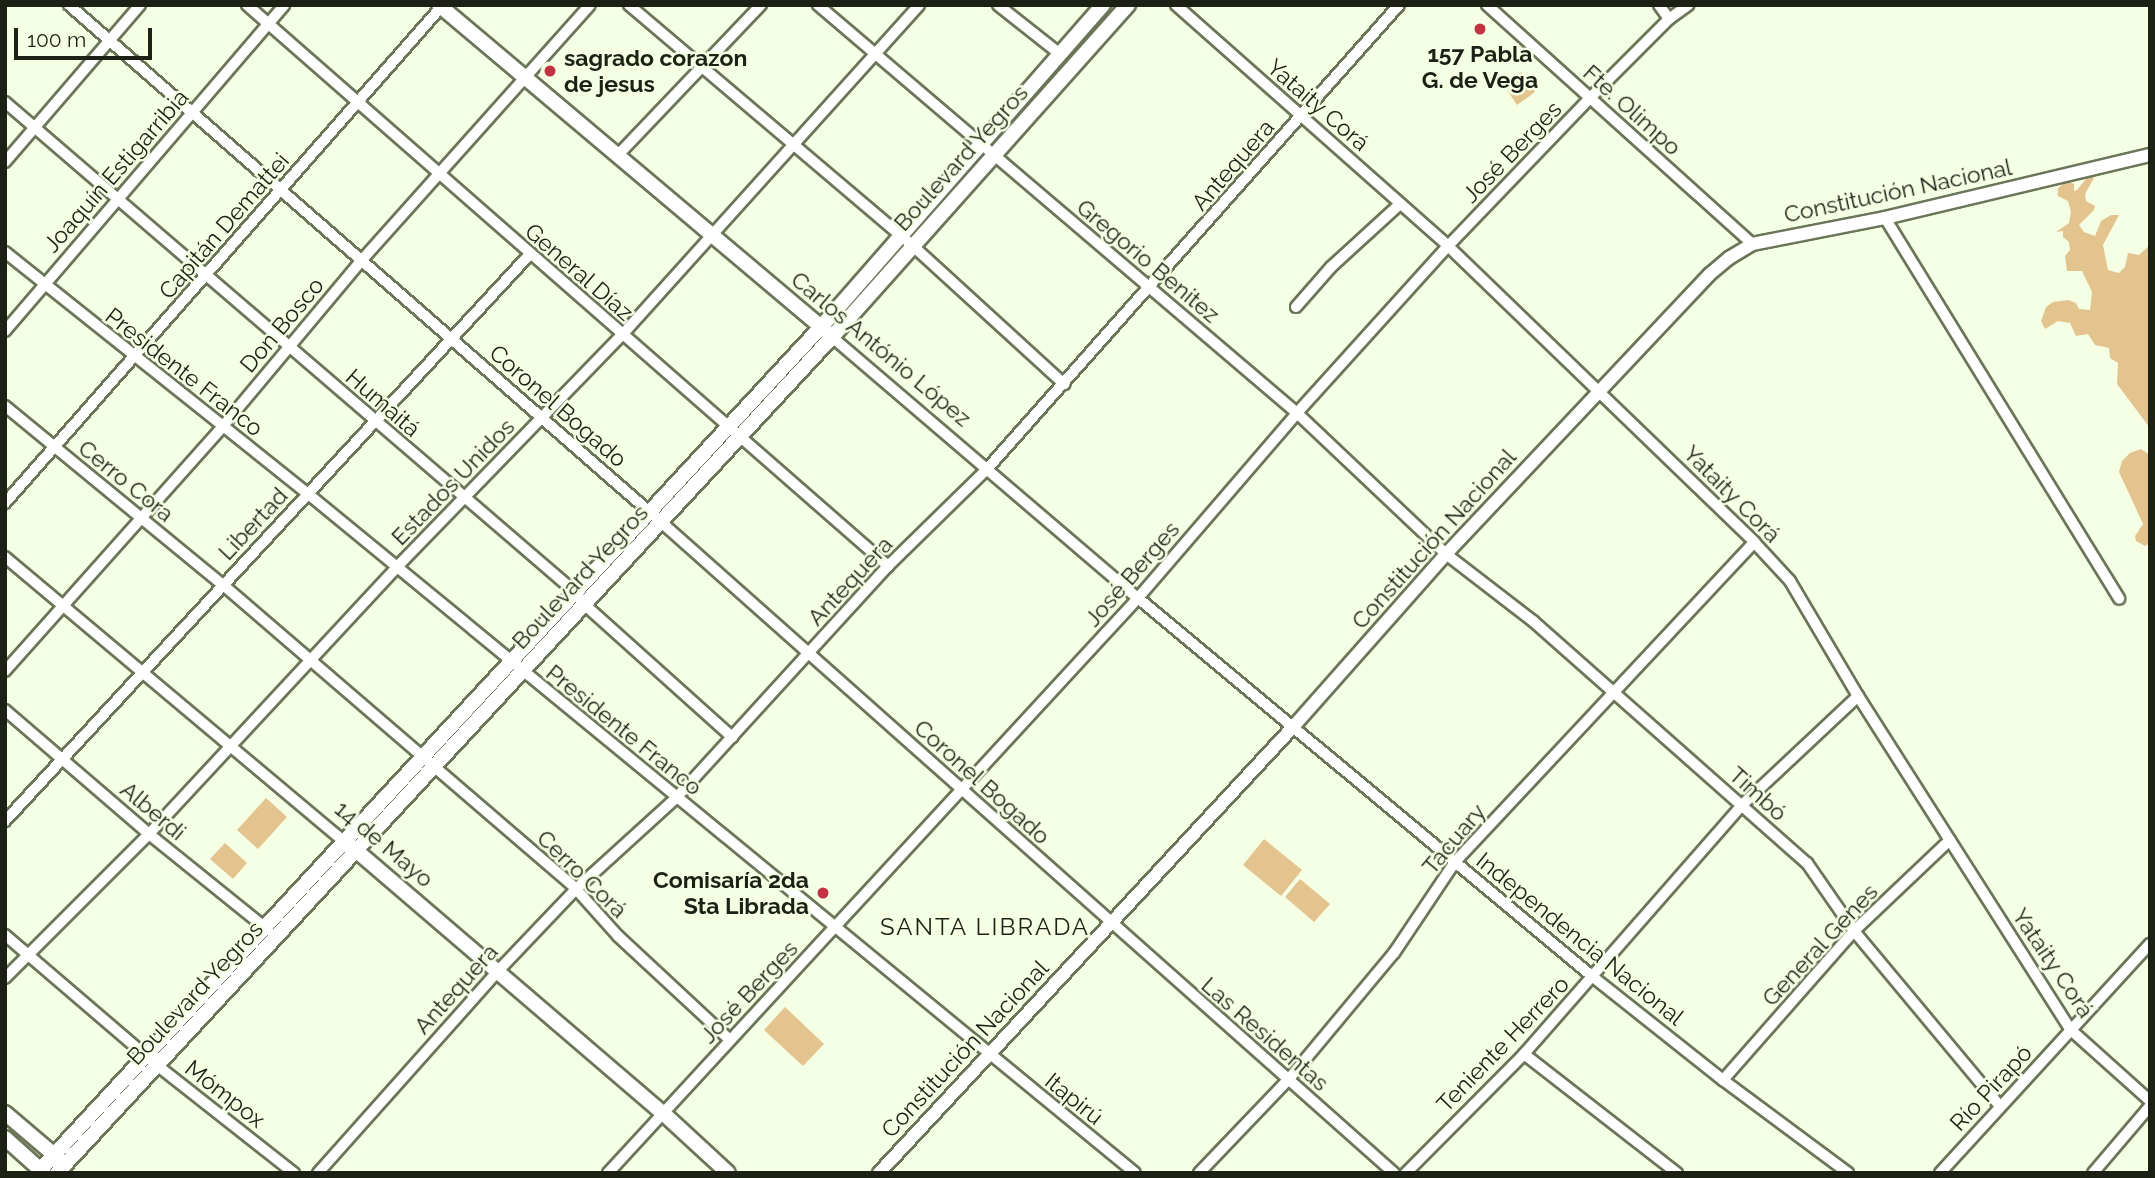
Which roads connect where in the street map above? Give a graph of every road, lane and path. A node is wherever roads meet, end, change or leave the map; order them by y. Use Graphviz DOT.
graph roads {
  1 [pos="69,5"];
  2 [pos="139,5"];
  3 [pos="247,5"];
  4 [pos="284,5"];
  5 [pos="590,5"];
  6 [pos="629,5"];
  7 [pos="761,5"];
  8 [pos="818,5"];
  9 [pos="919,5"];
  10 [pos="998,5"];
  11 [pos="1103,5"];
  12 [pos="1128,5"];
  13 [pos="1176,5"];
  14 [pos="1399,5"];
  15 [pos="1487,5"];
  16 [pos="1659,5"];
  17 [pos="1688,5"];
  18 [pos="441,6"];
  19 [pos="1669,19"];
  20 [pos="268,23"];
  21 [pos="110,40"];
  22 [pos="874,53"];
  23 [pos="1060,54"];
  24 [pos="701,66"];
  25 [pos="526,79"];
  26 [pos="1590,98"];
  27 [pos="5,102"];
  28 [pos="358,102"];
  29 [pos="192,112"];
  30 [pos="1302,116"];
  31 [pos="36,129"];
  32 [pos="981,142"];
  33 [pos="793,145"];
  34 [pos="994,155"];
  35 [pos="2150,155"];
  36 [pos="617,156"];
  37 [pos="5,162"];
  38 [pos="440,176"];
  39 [pos="281,190"];
  40 [pos="117,199"];
  41 [pos="1400,204"];
  42 [pos="1885,218"];
  43 [pos="710,235"];
  44 [pos="901,235"];
  45 [pos="1752,244"];
  46 [pos="913,246"];
  47 [pos="1448,246"];
  48 [pos="5,252"];
  49 [pos="530,254"];
  50 [pos="361,261"];
  51 [pos="205,276"];
  52 [pos="44,285"];
  53 [pos="1150,288"];
  54 [pos="1296,307"];
  55 [pos="821,327"];
  56 [pos="5,331"];
  57 [pos="622,335"];
  58 [pos="452,337"];
  59 [pos="832,337"];
  60 [pos="289,347"];
  61 [pos="135,356"];
  62 [pos="1064,384"];
  63 [pos="1600,391"];
  64 [pos="5,406"];
  65 [pos="1297,413"];
  66 [pos="542,419"];
  67 [pos="375,421"];
  68 [pos="223,426"];
  69 [pos="727,427"];
  70 [pos="739,438"];
  71 [pos="54,447"];
  72 [pos="987,469"];
  73 [pos="307,493"];
  74 [pos="465,498"];
  75 [pos="5,503"];
  76 [pos="649,512"];
  77 [pos="140,517"];
  78 [pos="662,522"];
  79 [pos="1754,542"];
  80 [pos="1446,554"];
  81 [pos="5,557"];
  82 [pos="888,566"];
  83 [pos="396,568"];
  84 [pos="222,584"];
  85 [pos="575,592"];
  86 [pos="1138,598"];
  87 [pos="2119,599"];
  88 [pos="585,605"];
  89 [pos="65,607"];
  90 [pos="808,654"];
  91 [pos="311,660"];
  92 [pos="510,662"];
  93 [pos="5,671"];
  94 [pos="143,672"];
  95 [pos="523,672"];
  96 [pos="1614,692"];
  97 [pos="1857,696"];
  98 [pos="5,710"];
  99 [pos="1293,727"];
  100 [pos="732,737"];
  101 [pos="231,746"];
  102 [pos="422,756"];
  103 [pos="63,759"];
  104 [pos="435,767"];
  105 [pos="961,789"];
  106 [pos="676,798"];
  107 [pos="1742,805"];
  108 [pos="5,821"];
  109 [pos="149,834"];
  110 [pos="1950,840"];
  111 [pos="344,841"];
  112 [pos="358,851"];
  113 [pos="1455,862"];
  114 [pos="576,889"];
  115 [pos="1111,923"];
  116 [pos="265,927"];
  117 [pos="834,927"];
  118 [pos="1854,931"];
  119 [pos="5,935"];
  120 [pos="277,939"];
  121 [pos="2150,944"];
  122 [pos="27,954"];
  123 [pos="498,971"];
  124 [pos="1593,977"];
  125 [pos="5,978"];
  126 [pos="2071,1030"];
  127 [pos="730,1040"];
  128 [pos="989,1054"];
  129 [pos="1524,1054"];
  130 [pos="146,1056"];
  131 [pos="158,1066"];
  132 [pos="1288,1080"];
  133 [pos="1723,1080"];
  134 [pos="2150,1104"];
  135 [pos="2000,1106"];
  136 [pos="5,1113"];
  137 [pos="663,1113"];
  138 [pos="5,1138"];
  139 [pos="60,1167"];
  140 [pos="41,1172"];
  141 [pos="294,1173"];
  142 [pos="318,1173"];
  143 [pos="608,1173"];
  144 [pos="728,1173"];
  145 [pos="879,1173"];
  146 [pos="1135,1173"];
  147 [pos="1199,1173"];
  148 [pos="1394,1173"];
  149 [pos="1406,1173"];
  150 [pos="1677,1173"];
  151 [pos="1848,1173"];
  152 [pos="1940,1173"];
  153 [pos="2093,1173"];
  1 -- 21 [label="street, Coronel Bogado"];
  2 -- 21 [label="street"];
  3 -- 20 [label="street, General Díaz"];
  4 -- 20 [label="street, Joaquín Estigarribia"];
  5 -- 25 [label="street, Don Bosco"];
  6 -- 24 [label="street"];
  7 -- 24 [label="street"];
  8 -- 22 [label="street, Gregorio Benitez"];
  9 -- 22 [label="street, Estados Unidos"];
  10 -- 23 [label="street"];
  11 -- 23 [label="main road, Boulevard Yegros"];
  12 -- 34 [label="main road, Boulevard Yegros"];
  13 -- 30 [label="street, Yataity Corá"];
  14 -- 30 [label="street, Antequera"];
  15 -- 26 [label="street, Fte. Olimpo"];
  16 -- 19 [label="street"];
  17 -- 19 [label="street, José Berges"];
  18 -- 25 [label="main road, Carlos António López"];
  18 -- 28 [label="street, Capitán Demattei"];
  19 -- 26 [label="street, José Berges"];
  20 -- 28 [label="street, General Díaz"];
  20 -- 29 [label="street, Joaquín Estigarribia"];
  21 -- 29 [label="street, Coronel Bogado"];
  21 -- 31 [label="street"];
  22 -- 32 [label="street, Gregorio Benitez"];
  22 -- 33 [label="street, Estados Unidos"];
  23 -- 32 [label="main road, Boulevard Yegros"];
  24 -- 33 [label="street"];
  24 -- 36 [label="street"];
  25 -- 36 [label="main road, Carlos António López"];
  25 -- 38 [label="street, Don Bosco"];
  26 -- 45 [label="street, Fte. Olimpo"];
  26 -- 47 [label="street, José Berges"];
  27 -- 31 [label="street, Humaitá"];
  28 -- 38 [label="street, General Díaz"];
  28 -- 39 [label="street, Capitán Demattei"];
  29 -- 39 [label="street, Coronel Bogado"];
  29 -- 40 [label="street, Joaquín Estigarribia"];
  30 -- 41 [label="street, Yataity Corá"];
  30 -- 53 [label="street, Antequera"];
  31 -- 37 [label="street"];
  31 -- 40 [label="street, Humaitá"];
  32 -- 34 [label="street, Gregorio Benitez"];
  32 -- 44 [label="main road, Boulevard Yegros"];
  33 -- 43 [label="street, Estados Unidos"];
  33 -- 44 [label="street"];
  34 -- 46 [label="main road, Boulevard Yegros"];
  34 -- 53 [label="street, Gregorio Benitez"];
  35 -- 42 [label="street, Constitución Nacional"];
  36 -- 43 [label="main road, Carlos António López"];
  38 -- 49 [label="street, General Díaz"];
  38 -- 50 [label="street, Don Bosco"];
  39 -- 50 [label="street, Coronel Bogado"];
  39 -- 51 [label="street, Capitán Demattei"];
  40 -- 51 [label="street, Humaitá"];
  40 -- 52 [label="street, Joaquín Estigarribia"];
  41 -- 47 [label="street, Yataity Corá"];
  41 -- 54 [label="street"];
  42 -- 45 [label="street, Constitución Nacional"];
  42 -- 87 [label="street"];
  43 -- 55 [label="main road, Carlos António López"];
  43 -- 57 [label="street, Estados Unidos"];
  44 -- 46 [label="street"];
  44 -- 55 [label="main road, Boulevard Yegros"];
  45 -- 63 [label="street, Constitución Nacional"];
  46 -- 59 [label="main road, Boulevard Yegros"];
  46 -- 62 [label="street"];
  47 -- 63 [label="street, Yataity Corá"];
  47 -- 65 [label="street, José Berges"];
  48 -- 52 [label="street, Presidente Franco"];
  49 -- 57 [label="street, General Díaz"];
  49 -- 58 [label="street, Libertad"];
  50 -- 58 [label="street, Coronel Bogado"];
  50 -- 60 [label="street, Don Bosco"];
  51 -- 60 [label="street, Humaitá"];
  51 -- 61 [label="street, Capitán Demattei"];
  52 -- 56 [label="street, Joaquín Estigarribia"];
  52 -- 61 [label="street, Presidente Franco"];
  53 -- 62 [label="street, Antequera"];
  53 -- 65 [label="street, Gregorio Benitez"];
  55 -- 59 [label="main road, Carlos António López"];
  55 -- 69 [label="main road, Boulevard Yegros"];
  57 -- 66 [label="street, Estados Unidos"];
  57 -- 69 [label="street, General Díaz"];
  58 -- 66 [label="street, Coronel Bogado"];
  58 -- 67 [label="street, Libertad"];
  59 -- 70 [label="main road, Boulevard Yegros"];
  59 -- 72 [label="street, Carlos António López"];
  60 -- 67 [label="street, Humaitá"];
  60 -- 68 [label="street, Don Bosco"];
  61 -- 68 [label="street, Presidente Franco"];
  61 -- 71 [label="street, Capitán Demattei"];
  62 -- 72 [label="street, Antequera"];
  63 -- 79 [label="street, Yataity Corá"];
  63 -- 80 [label="street, Constitución Nacional"];
  64 -- 71 [label="street, Cerro Cora"];
  65 -- 80 [label="street, Gregorio Benitez"];
  65 -- 86 [label="street, José Berges"];
  66 -- 74 [label="street, Estados Unidos"];
  66 -- 76 [label="street, Coronel Bogado"];
  67 -- 73 [label="street, Libertad"];
  67 -- 74 [label="street, Humaitá"];
  68 -- 73 [label="street, Presidente Franco"];
  68 -- 77 [label="street, Don Bosco"];
  69 -- 70 [label="street, General Díaz"];
  69 -- 76 [label="main road, Boulevard Yegros"];
  70 -- 78 [label="main road, Boulevard Yegros"];
  70 -- 82 [label="street, General Díaz"];
  71 -- 75 [label="street, Capitán Demattei"];
  71 -- 77 [label="street, Cerro Cora"];
  72 -- 82 [label="street, Antequera"];
  72 -- 86 [label="street, Carlos António López"];
  73 -- 83 [label="street, Presidente Franco"];
  73 -- 84 [label="street, Libertad"];
  74 -- 83 [label="street, Estados Unidos"];
  74 -- 85 [label="street, Humaitá"];
  76 -- 78 [label="street, Coronel Bogado"];
  76 -- 85 [label="main road, Boulevard Yegros"];
  77 -- 84 [label="street, Cerro Cora"];
  77 -- 89 [label="street, Don Bosco"];
  78 -- 88 [label="main road, Boulevard Yegros"];
  78 -- 90 [label="street, Coronel Bogado"];
  79 -- 96 [label="street, Tacuary"];
  79 -- 97 [label="street, Yataity Corá"];
  80 -- 96 [label="street, Timbó"];
  80 -- 99 [label="street, Constitución Nacional"];
  81 -- 89 [label="street, 14 de Mayo"];
  82 -- 90 [label="street, Antequera"];
  83 -- 91 [label="street, Estados Unidos"];
  83 -- 92 [label="street, Presidente Franco"];
  84 -- 91 [label="street, Cerro Cora"];
  84 -- 94 [label="street, Libertad"];
  85 -- 88 [label="street, Humaitá"];
  85 -- 92 [label="main road, Boulevard Yegros"];
  86 -- 99 [label="street, Carlos António López"];
  86 -- 105 [label="street, José Berges"];
  88 -- 95 [label="main road, Boulevard Yegros"];
  88 -- 100 [label="street, Humaitá"];
  89 -- 93 [label="street, Don Bosco"];
  89 -- 94 [label="street, 14 de Mayo"];
  90 -- 100 [label="street, Antequera"];
  90 -- 105 [label="street, Coronel Bogado"];
  91 -- 101 [label="street, Estados Unidos"];
  91 -- 102 [label="street, Cerro Corá"];
  92 -- 95 [label="street, Presidente Franco"];
  92 -- 102 [label="main road, Boulevard Yegros"];
  94 -- 101 [label="street, 14 de Mayo"];
  94 -- 103 [label="street, Libertad"];
  95 -- 104 [label="main road, Boulevard Yegros"];
  95 -- 106 [label="street, Presidente Franco"];
  96 -- 107 [label="street, Timbó"];
  96 -- 113 [label="street, Tacuary"];
  97 -- 107 [label="street, Teniente Herrero"];
  97 -- 110 [label="street, Yataity Corá"];
  98 -- 103 [label="street, Alberdi"];
  99 -- 113 [label="street, Independencia Nacional"];
  99 -- 115 [label="street, Constitución Nacional"];
  100 -- 106 [label="street, Antequera"];
  101 -- 109 [label="street, Estados Unidos"];
  101 -- 111 [label="street, 14 de Mayo"];
  102 -- 104 [label="street, Cerro Corá"];
  102 -- 111 [label="main road, Boulevard Yegros"];
  103 -- 108 [label="street, Libertad"];
  103 -- 109 [label="street, Alberdi"];
  104 -- 112 [label="main road, Boulevard Yegros"];
  104 -- 114 [label="street, Cerro Corá"];
  105 -- 115 [label="street, Coronel Bogado"];
  105 -- 117 [label="street, José Berges"];
  106 -- 114 [label="street, Antequera"];
  106 -- 117 [label="street, Presidente Franco"];
  107 -- 118 [label="street, Timbó"];
  107 -- 124 [label="street, Teniente Herrero"];
  109 -- 116 [label="street, Alberdi"];
  109 -- 122 [label="street, Estados Unidos"];
  110 -- 118 [label="street, General Genes"];
  110 -- 126 [label="street, Yataity Corá"];
  111 -- 112 [label="main road, 14 de Mayo"];
  111 -- 116 [label="main road, Boulevard Yegros"];
  112 -- 120 [label="main road, Boulevard Yegros"];
  112 -- 123 [label="main road, 14 de Mayo"];
  113 -- 124 [label="street, Independencia Nacional"];
  113 -- 132 [label="street, Tacuary"];
  114 -- 123 [label="street, Antequera"];
  114 -- 127 [label="street, Cerro Corá"];
  115 -- 128 [label="street, Constitución Nacional"];
  115 -- 132 [label="street, Las Residentas"];
  116 -- 120 [label="street, Alberdi"];
  116 -- 130 [label="main road, Boulevard Yegros"];
  117 -- 127 [label="street, José Berges"];
  117 -- 128 [label="street, Presidente Franco"];
  118 -- 133 [label="street, General Genes"];
  118 -- 135 [label="street, Timbó"];
  119 -- 122 [label="street, Mómpox"];
  120 -- 131 [label="main road, Boulevard Yegros"];
  121 -- 126 [label="street, Río Pirapó"];
  122 -- 125 [label="street, Estados Unidos"];
  122 -- 130 [label="street, Mómpox"];
  123 -- 137 [label="main road, 14 de Mayo"];
  123 -- 142 [label="street, Antequera"];
  124 -- 129 [label="street, Teniente Herrero"];
  124 -- 133 [label="street, Independencia Nacional"];
  126 -- 134 [label="street, Yataity Corá"];
  126 -- 135 [label="street, Río Pirapó"];
  127 -- 137 [label="street, José Berges"];
  128 -- 145 [label="street, Constitución Nacional"];
  128 -- 146 [label="street, Itapirú"];
  129 -- 149 [label="street, Teniente Herrero"];
  129 -- 150 [label="street"];
  130 -- 131 [label="street, Mómpox"];
  130 -- 139 [label="main road, Boulevard Yegros"];
  131 -- 139 [label="main road, Boulevard Yegros"];
  131 -- 141 [label="street, Mómpox"];
  132 -- 147 [label="street, Tacuary"];
  132 -- 148 [label="street, Las Residentas"];
  133 -- 151 [label="street, Independencia Nacional"];
  134 -- 153 [label="street"];
  135 -- 152 [label="street, Río Pirapó"];
  136 -- 139 [label="main road"];
  137 -- 143 [label="street, José Berges"];
  137 -- 144 [label="main road, 14 de Mayo"];
  138 -- 140 [label="main road"];
  139 -- 140 [label="main road, Boulevard Yegros"];
}
